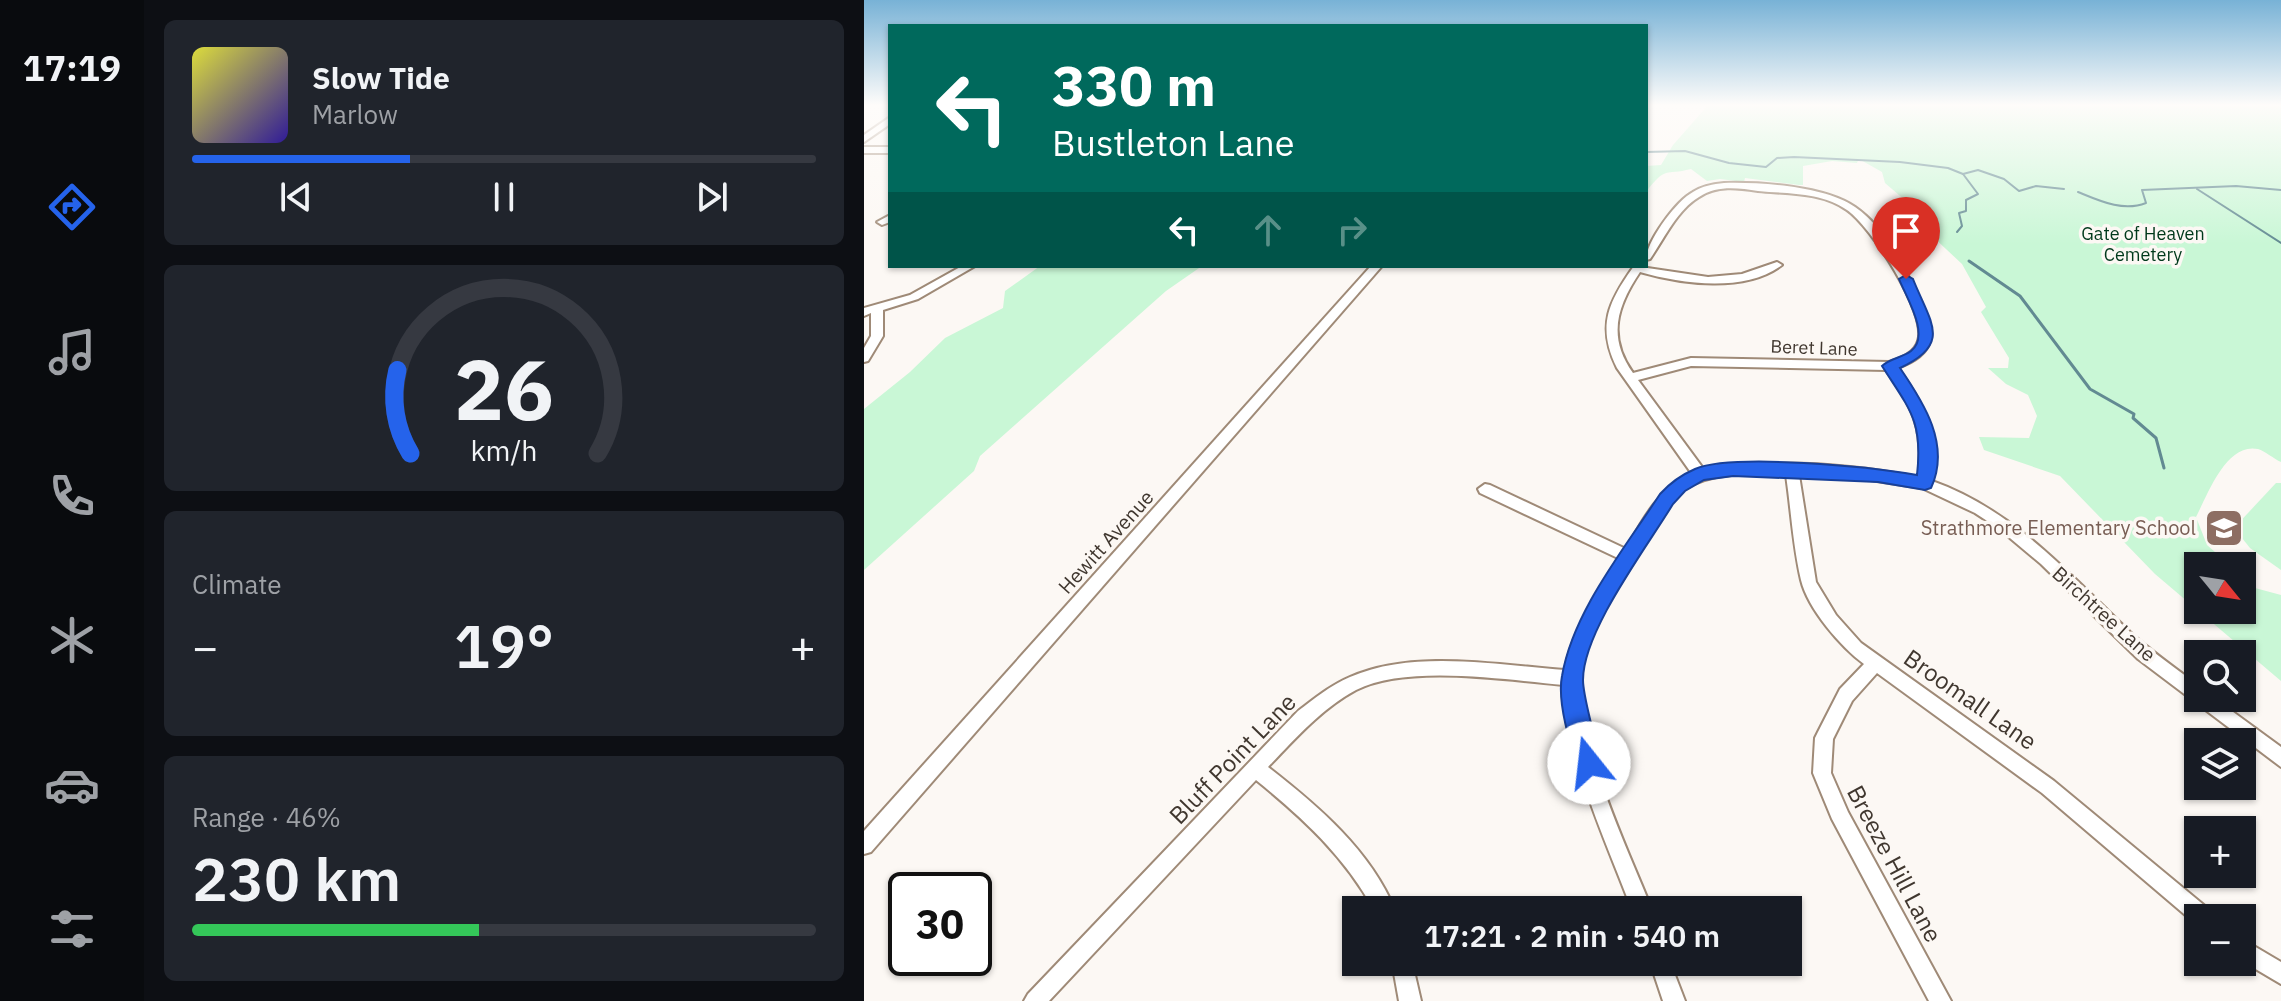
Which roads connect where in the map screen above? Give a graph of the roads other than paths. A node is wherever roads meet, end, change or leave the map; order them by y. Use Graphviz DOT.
graph roads {
  1 [pos="1648,254"];
  2 [pos="1777,265"];
  3 [pos="966,268"];
  4 [pos="1375,268"];
  5 [pos="1637,268"];
  6 [pos="1642,268"];
  7 [pos="870,311"];
  8 [pos="864,358"];
  9 [pos="1890,366"];
  10 [pos="1631,378"];
  11 [pos="1792,471"];
  12 [pos="1700,474"];
  13 [pos="1925,484"];
  14 [pos="1485,489"];
  15 [pos="1629,557"];
  16 [pos="1874,665"];
  17 [pos="1572,678"];
  18 [pos="2184,684"];
  19 [pos="2220,712"];
  20 [pos="2281,758"];
  21 [pos="1256,769"];
  22 [pos="864,845"];
  23 [pos="1378,896"];
  24 [pos="1637,896"];
  25 [pos="2187,904"];
  26 [pos="2256,958"];
  27 [pos="2281,974"];
  28 [pos="1405,976"];
  29 [pos="1665,976"];
  30 [pos="1035,1001"];
  31 [pos="1410,1001"];
  32 [pos="1674,1001"];
  33 [pos="1940,1001"];
  1 -- 9 [label="street"];
  2 -- 6 [label="street"];
  3 -- 7 [label="street"];
  4 -- 22 [label="street, Hewitt Avenue"];
  5 -- 10 [label="street"];
  7 -- 8 [label="street"];
  9 -- 10 [label="street, Beret Lane"];
  9 -- 13 [label="street"];
  10 -- 12 [label="street"];
  11 -- 12 [label="street, Birchtree Lane"];
  11 -- 13 [label="street, Birchtree Lane"];
  11 -- 16 [label="street, Broomall Lane"];
  12 -- 15 [label="street, Birchtree Lane"];
  13 -- 18 [label="street, Birchtree Lane"];
  14 -- 15 [label="street"];
  15 -- 17 [label="street, Birchtree Lane"];
  16 -- 25 [label="street, Broomall Lane"];
  16 -- 33 [label="street, Breeze Hill Lane"];
  17 -- 21 [label="street, Bluff Point Lane"];
  17 -- 24 [label="street, Birchtree Lane"];
  19 -- 20 [label="street, Birchtree Lane"];
  21 -- 23 [label="street"];
  21 -- 30 [label="street, Bluff Point Lane"];
  26 -- 27 [label="street"];
  28 -- 31 [label="street"];
  29 -- 32 [label="street"];
}
